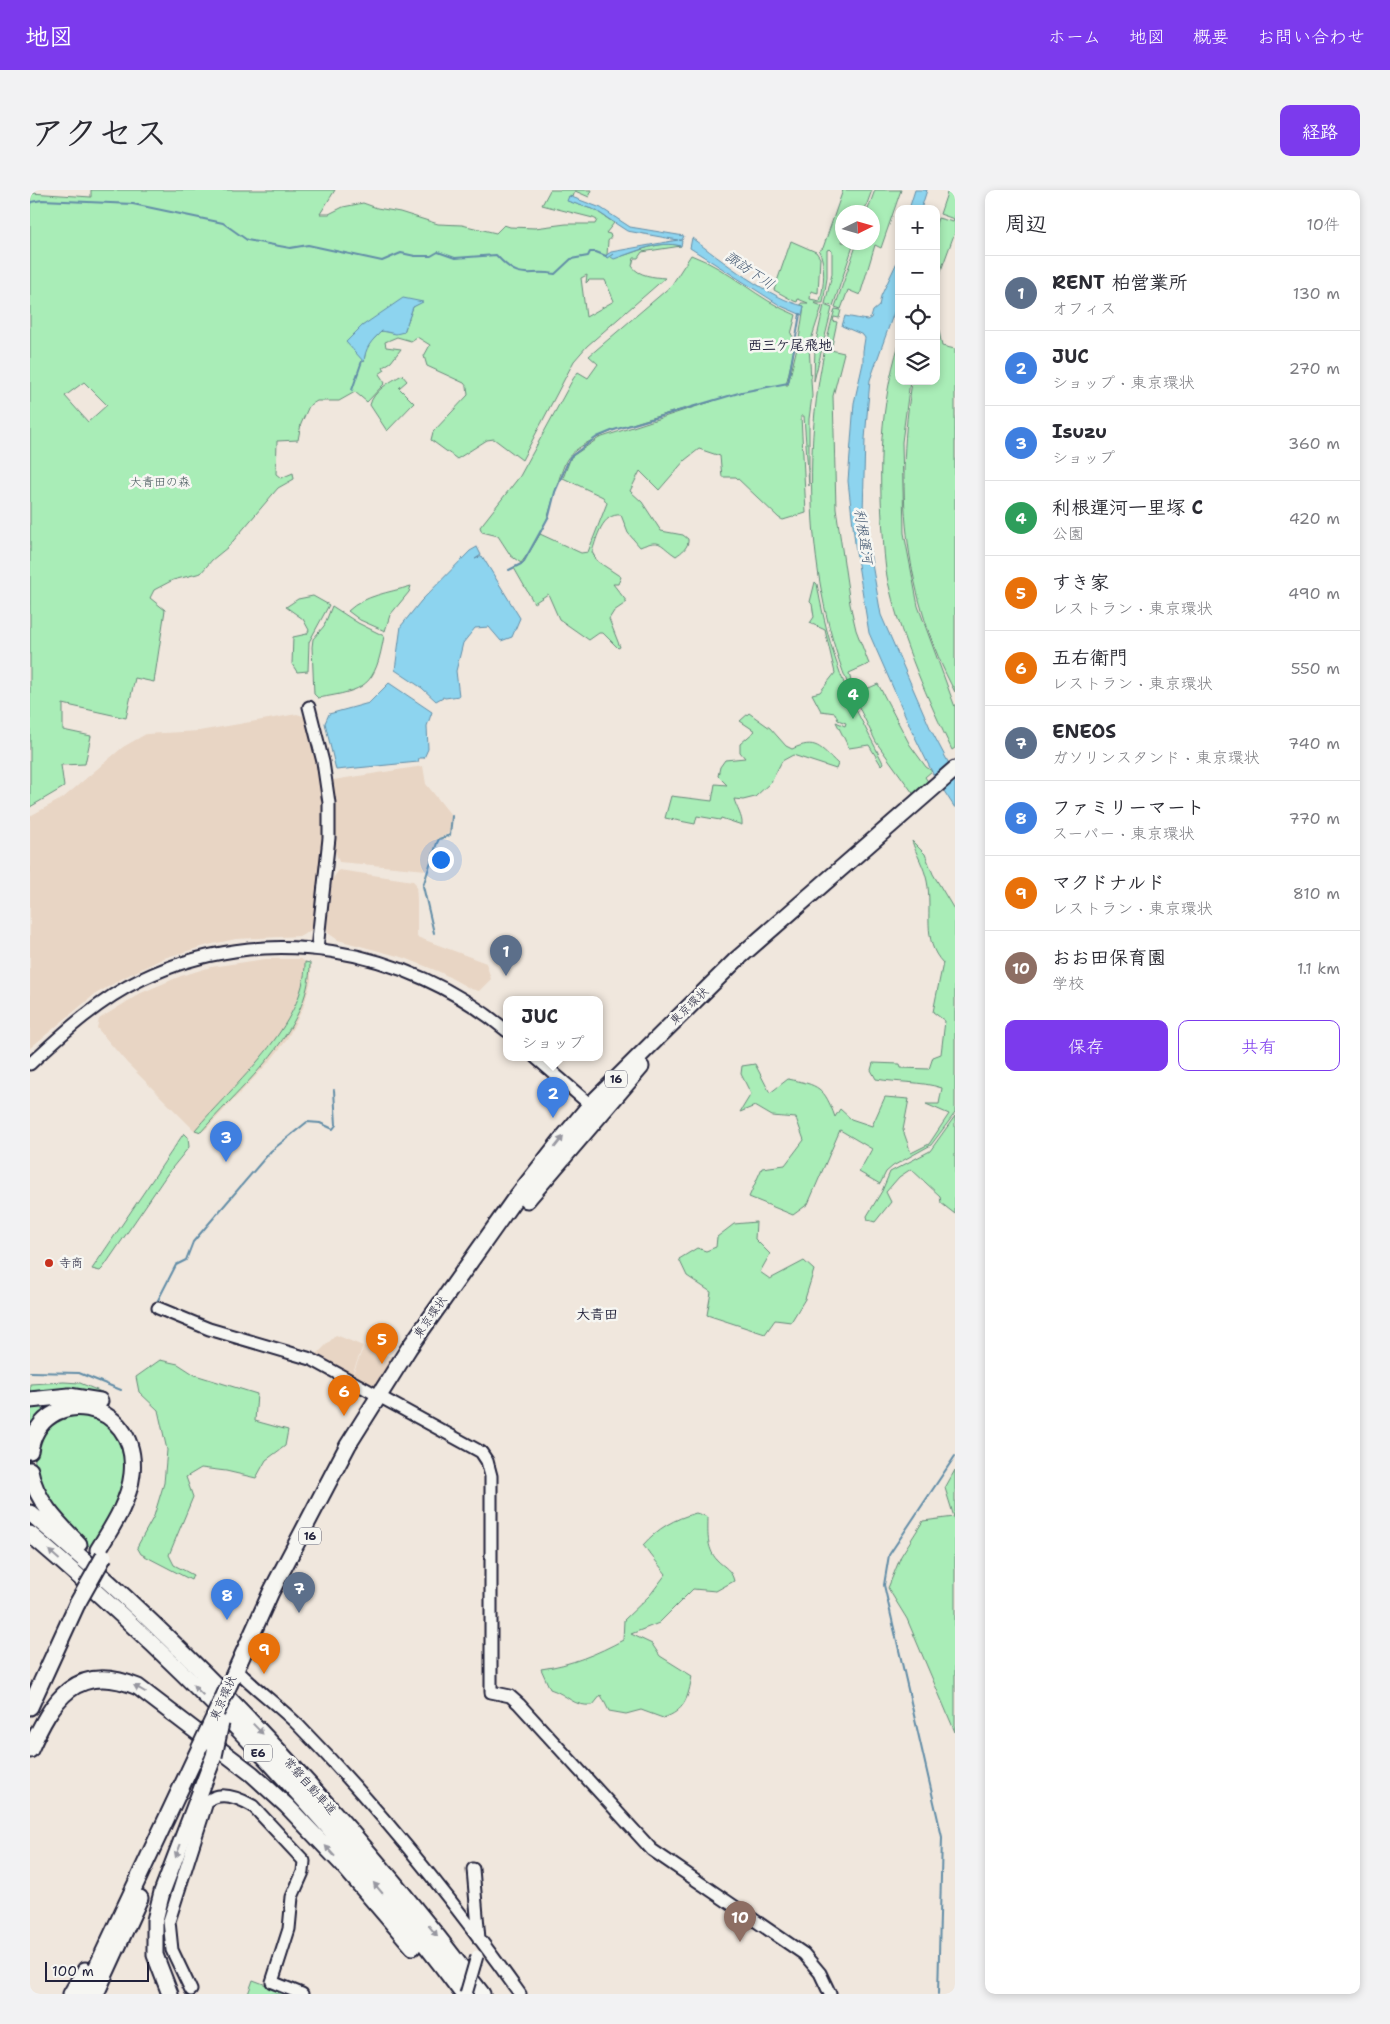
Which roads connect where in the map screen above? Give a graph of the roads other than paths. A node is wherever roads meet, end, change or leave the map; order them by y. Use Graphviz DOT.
graph roads {
  1 [pos="309,706"];
  2 [pos="955,769"];
  3 [pos="955,781"];
  4 [pos="908,814"];
  5 [pos="317,949"];
  6 [pos="503,1029"];
  7 [pos="540,1061"];
  8 [pos="30,1064"];
  9 [pos="595,1109"];
  10 [pos="158,1308"];
  11 [pos="382,1398"];
  12 [pos="30,1400"];
  13 [pos="30,1451"];
  14 [pos="30,1470"];
  15 [pos="30,1513"];
  16 [pos="30,1534"];
  17 [pos="101,1553"];
  18 [pos="74,1601"];
  19 [pos="199,1670"];
  20 [pos="236,1679"];
  21 [pos="30,1685"];
  22 [pos="30,1707"];
  23 [pos="30,1750"];
  24 [pos="207,1751"];
  25 [pos="148,1860"];
  26 [pos="473,1869"];
  27 [pos="477,1908"];
  28 [pos="461,1915"];
  29 [pos="478,1937"];
  30 [pos="191,1990"];
  31 [pos="71,1994"];
  32 [pos="84,1994"];
  33 [pos="96,1994"];
  34 [pos="170,1994"];
  35 [pos="302,1994"];
  36 [pos="452,1994"];
  37 [pos="465,1994"];
  38 [pos="482,1994"];
  39 [pos="520,1994"];
  40 [pos="830,1994"];
  1 -- 5 [label="street"];
  2 -- 4 [label="highway, 東京環状 / 16"];
  3 -- 4 [label="highway, 東京環状 / 16"];
  4 -- 9 [label="highway, 東京環状 / 16"];
  5 -- 6 [label="street"];
  5 -- 8 [label="street"];
  7 -- 9 [label="street"];
  9 -- 11 [label="highway, 東京環状 / 16"];
  10 -- 11 [label="street"];
  11 -- 20 [label="highway, 東京環状 / 16"];
  11 -- 40 [label="street"];
  12 -- 17 [label="highway"];
  13 -- 17 [label="highway"];
  14 -- 19 [label="highway"];
  15 -- 19 [label="highway, 常磐自動車道 / E6"];
  37 -- 16 [label="highway, 常磐自動車道 / E6, one-way"];
  17 -- 18 [label="highway"];
  18 -- 21 [label="highway"];
  18 -- 22 [label="highway"];
  19 -- 38 [label="highway, 常磐自動車道 / E6, one-way"];
  20 -- 24 [label="highway, 東京環状 / 16, bridge"];
  20 -- 24 [label="highway, 東京環状 / 16, bridge"];
  20 -- 28 [label="street"];
  36 -- 23 [label="highway, one-way"];
  24 -- 25 [label="highway, 東京環状 / 16"];
  24 -- 33 [label="highway, 東京環状 / 16"];
  24 -- 34 [label="highway, one-way"];
  25 -- 31 [label="highway"];
  25 -- 32 [label="highway, 東京環状 / 16"];
  26 -- 27 [label="street"];
  27 -- 28 [label="street"];
  27 -- 29 [label="street"];
  28 -- 29 [label="street"];
  29 -- 37 [label="street, bridge"];
  29 -- 39 [label="street"];
  30 -- 35 [label="street"];
}
